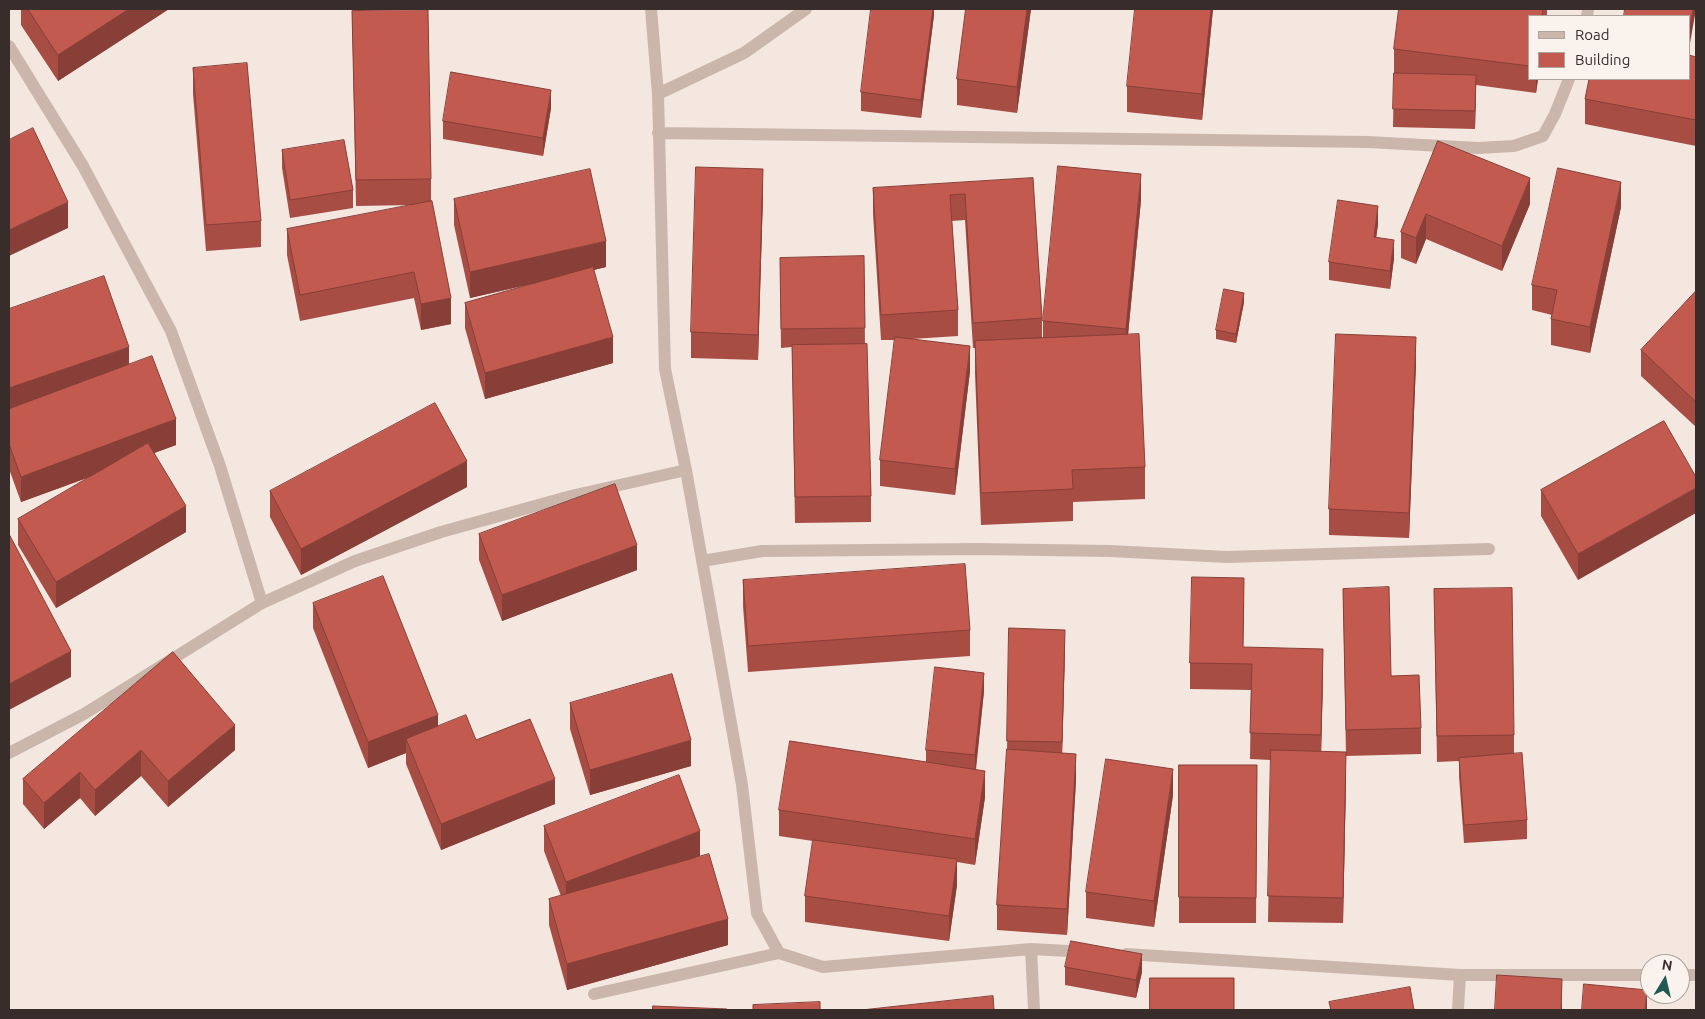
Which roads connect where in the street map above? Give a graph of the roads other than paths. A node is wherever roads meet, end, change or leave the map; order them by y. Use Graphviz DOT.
graph roads {
  1 [pos="650,9"];
  2 [pos="806,9"];
  3 [pos="9,46"];
  4 [pos="1569,80"];
  5 [pos="658,94"];
  6 [pos="658,133"];
  7 [pos="686,470"];
  8 [pos="1490,549"];
  9 [pos="702,561"];
  10 [pos="262,603"];
  11 [pos="9,753"];
  12 [pos="1031,949"];
  13 [pos="779,953"];
  14 [pos="1640,975"];
  15 [pos="1460,976"];
  16 [pos="594,994"];
  17 [pos="1034,1010"];
  18 [pos="1458,1010"];
  1 -- 5 [label="street"];
  2 -- 5 [label="street"];
  3 -- 10 [label="street"];
  4 -- 6 [label="street"];
  5 -- 6 [label="street"];
  6 -- 7 [label="street"];
  7 -- 9 [label="street"];
  7 -- 10 [label="street"];
  8 -- 9 [label="street"];
  9 -- 13 [label="street"];
  10 -- 11 [label="street"];
  12 -- 13 [label="street"];
  12 -- 15 [label="street"];
  12 -- 17 [label="street"];
  13 -- 16 [label="street"];
  14 -- 15 [label="street"];
  15 -- 18 [label="street"];
}
